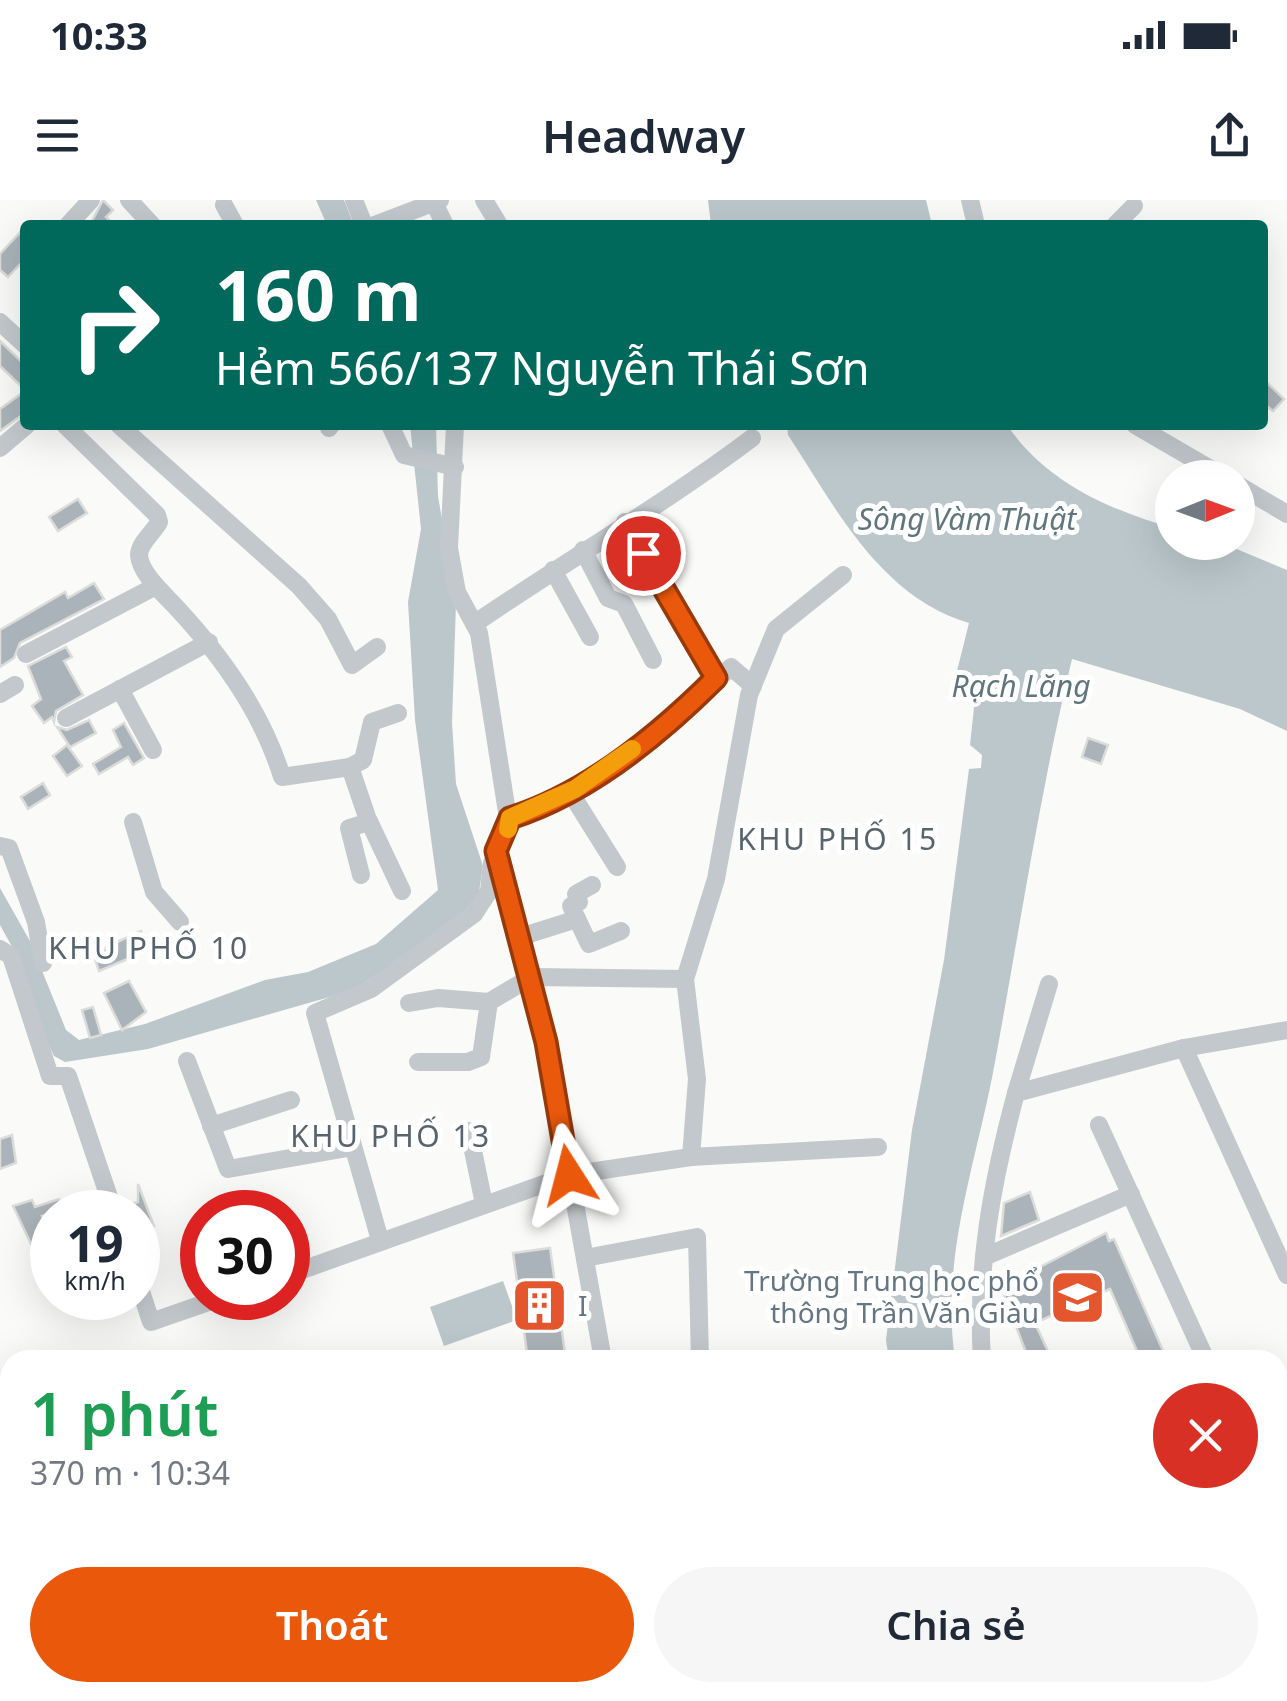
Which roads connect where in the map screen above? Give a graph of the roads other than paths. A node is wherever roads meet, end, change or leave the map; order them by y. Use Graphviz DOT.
graph roads {
  1 [pos="91,200"];
  2 [pos="129,200"];
  3 [pos="437,202"];
  4 [pos="224,205"];
  5 [pos="1134,206"];
  6 [pos="73,220"];
  7 [pos="147,220"];
  8 [pos="232,220"];
  9 [pos="389,220"];
  10 [pos="1121,220"];
  11 [pos="20,430"];
  12 [pos="71,430"];
  13 [pos="125,430"];
  14 [pos="392,430"];
  15 [pos="455,430"];
  16 [pos="1144,430"];
  17 [pos="752,438"];
  18 [pos="0,448"];
  19 [pos="1195,460"];
  20 [pos="454,468"];
  21 [pos="1255,494"];
  22 [pos="1287,514"];
  23 [pos="625,522"];
  24 [pos="583,550"];
  25 [pos="553,570"];
  26 [pos="844,575"];
  27 [pos="156,586"];
  28 [pos="474,624"];
  29 [pos="590,637"];
  30 [pos="209,642"];
  31 [pos="376,647"];
  32 [pos="26,654"];
  33 [pos="653,660"];
  34 [pos="716,678"];
  35 [pos="753,686"];
  36 [pos="120,689"];
  37 [pos="398,712"];
  38 [pos="66,718"];
  39 [pos="153,750"];
  40 [pos="350,767"];
  41 [pos="570,792"];
  42 [pos="510,818"];
  43 [pos="133,822"];
  44 [pos="368,822"];
  45 [pos="0,846"];
  46 [pos="496,851"];
  47 [pos="617,867"];
  48 [pos="361,875"];
  49 [pos="592,885"];
  50 [pos="402,891"];
  51 [pos="576,919"];
  52 [pos="180,922"];
  53 [pos="621,931"];
  54 [pos="520,937"];
  55 [pos="0,949"];
  56 [pos="43,963"];
  57 [pos="531,978"];
  58 [pos="684,978"];
  59 [pos="1049,984"];
  60 [pos="489,1002"];
  61 [pos="410,1004"];
  62 [pos="1287,1030"];
  63 [pos="1184,1048"];
  64 [pos="188,1061"];
  65 [pos="418,1062"];
  66 [pos="1016,1093"];
  67 [pos="291,1100"];
  68 [pos="1099,1125"];
  69 [pos="211,1126"];
  70 [pos="469,1132"];
  71 [pos="353,1147"];
  72 [pos="878,1148"];
  73 [pos="691,1157"];
  74 [pos="569,1175"];
  75 [pos="107,1190"];
  76 [pos="1131,1194"];
  77 [pos="484,1204"];
  78 [pos="380,1240"];
  79 [pos="585,1258"];
  80 [pos="984,1258"];
  81 [pos="310,1267"];
  82 [pos="1287,1275"];
  83 [pos="601,1350"];
  84 [pos="700,1350"];
  85 [pos="982,1350"];
  86 [pos="1201,1350"];
  1 -- 6 [label="street"];
  2 -- 7 [label="street"];
  3 -- 9 [label="street"];
  4 -- 8 [label="street"];
  5 -- 10 [label="street"];
  11 -- 18 [label="street"];
  12 -- 27 [label="street"];
  13 -- 31 [label="street"];
  14 -- 20 [label="street"];
  15 -- 20 [label="street"];
  16 -- 19 [label="street"];
  17 -- 23 [label="street"];
  20 -- 28 [label="street"];
  21 -- 22 [label="street"];
  23 -- 24 [label="street"];
  23 -- 34 [label="street"];
  24 -- 25 [label="street"];
  24 -- 33 [label="street"];
  25 -- 28 [label="street"];
  25 -- 29 [label="street"];
  26 -- 35 [label="street"];
  27 -- 30 [label="street"];
  27 -- 32 [label="street"];
  28 -- 42 [label="street"];
  30 -- 36 [label="street"];
  30 -- 40 [label="street"];
  34 -- 35 [label="street"];
  34 -- 41 [label="street"];
  35 -- 58 [label="street"];
  36 -- 38 [label="street"];
  36 -- 39 [label="street"];
  37 -- 40 [label="street"];
  40 -- 44 [label="street"];
  41 -- 42 [label="street"];
  41 -- 47 [label="street"];
  42 -- 46 [label="street"];
  43 -- 52 [label="street"];
  44 -- 48 [label="street"];
  44 -- 50 [label="street"];
  45 -- 56 [label="street"];
  46 -- 54 [label="street"];
  46 -- 71 [label="street"];
  49 -- 51 [label="street"];
  51 -- 53 [label="street"];
  51 -- 54 [label="street"];
  54 -- 57 [label="street"];
  55 -- 75 [label="street"];
  57 -- 58 [label="street"];
  57 -- 60 [label="street"];
  57 -- 74 [label="street"];
  58 -- 73 [label="street"];
  59 -- 66 [label="street"];
  60 -- 61 [label="street"];
  60 -- 65 [label="street"];
  62 -- 63 [label="street"];
  63 -- 66 [label="street"];
  63 -- 82 [label="street"];
  64 -- 69 [label="street"];
  66 -- 80 [label="street"];
  67 -- 69 [label="street"];
  68 -- 76 [label="street"];
  69 -- 71 [label="street"];
  70 -- 77 [label="street"];
  71 -- 78 [label="street"];
  72 -- 73 [label="street"];
  73 -- 74 [label="street"];
  74 -- 77 [label="street"];
  74 -- 79 [label="street"];
  76 -- 80 [label="street"];
  76 -- 86 [label="street"];
  77 -- 78 [label="street"];
  78 -- 81 [label="street"];
  79 -- 83 [label="street"];
  79 -- 84 [label="street"];
  80 -- 85 [label="street"];
}
